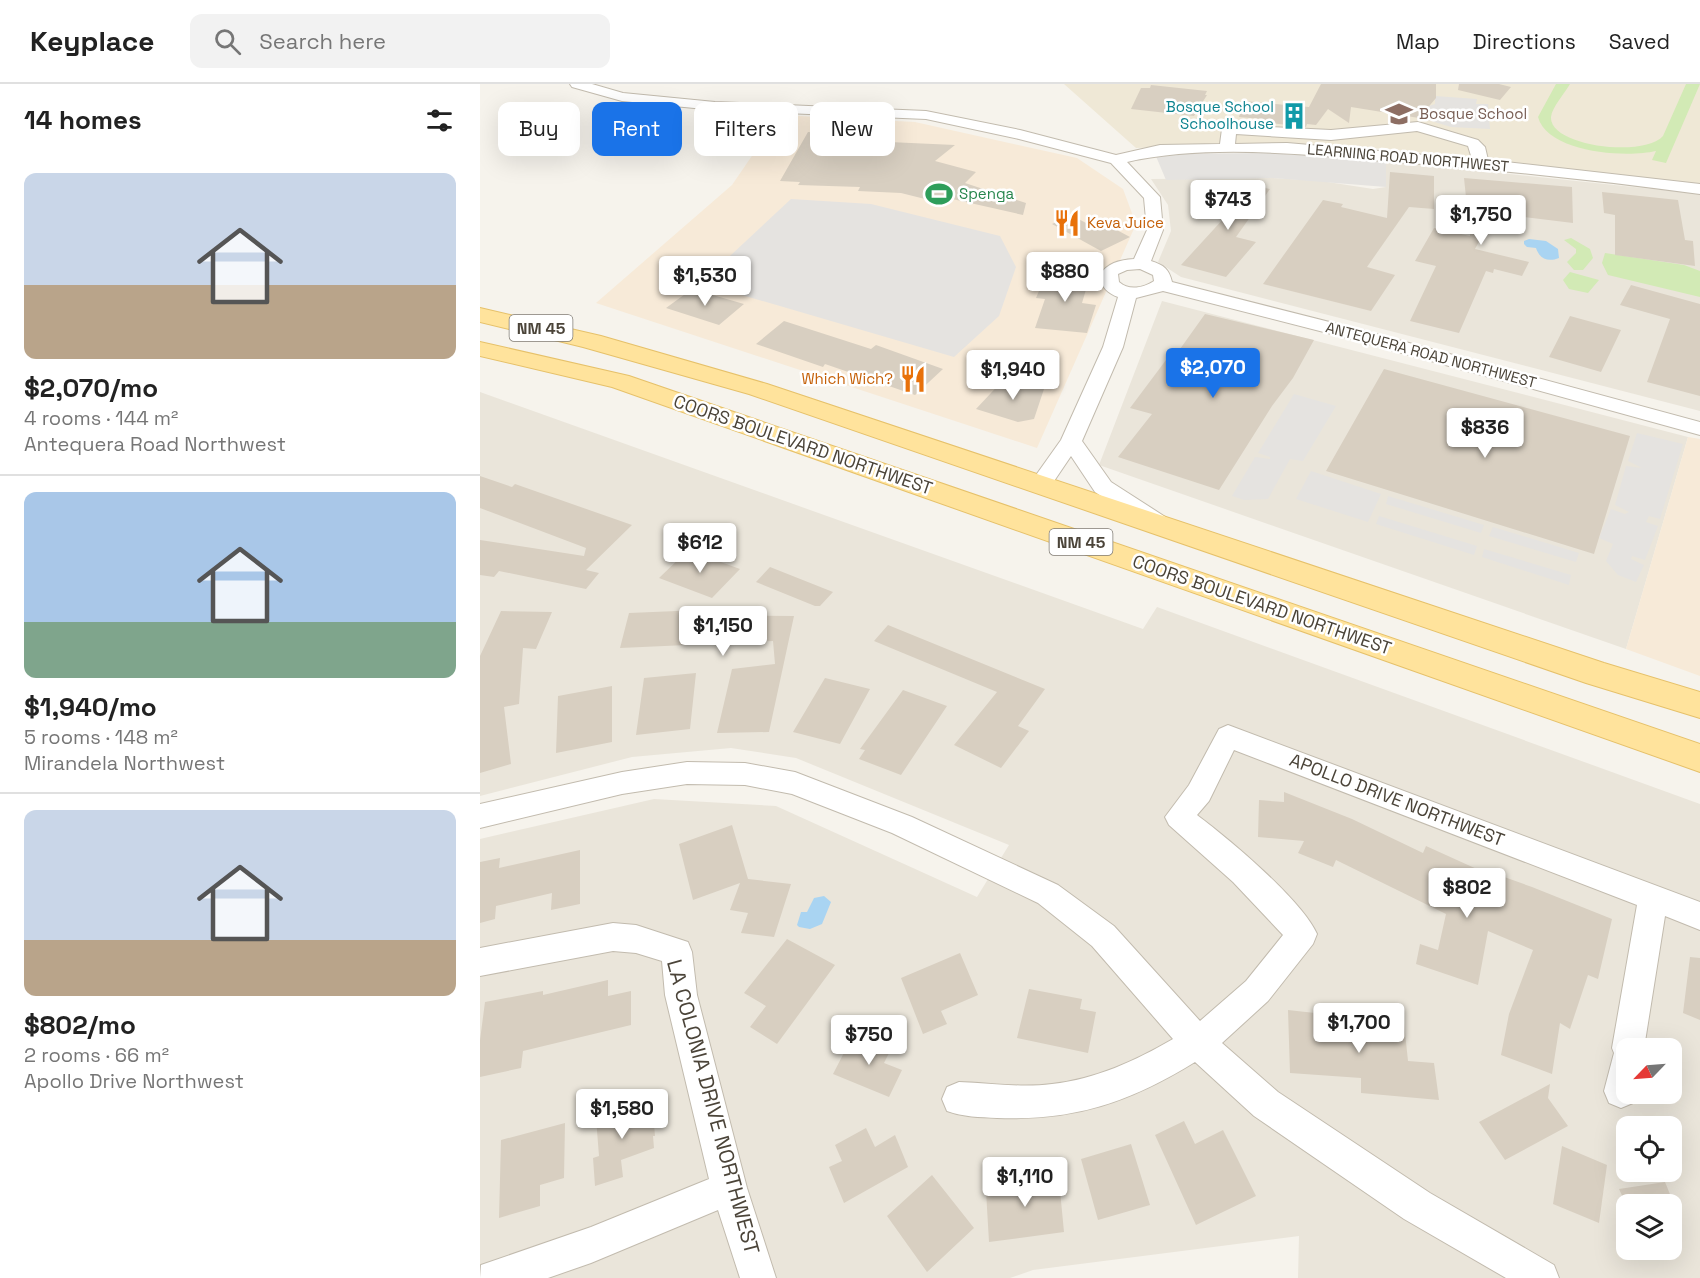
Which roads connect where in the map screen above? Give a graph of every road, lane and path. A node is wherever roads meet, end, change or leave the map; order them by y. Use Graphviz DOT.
graph roads {
  1 [pos="577,84"];
  2 [pos="1227,149"];
  3 [pos="1116,160"];
  4 [pos="1481,164"];
  5 [pos="1700,189"];
  6 [pos="1140,264"];
  7 [pos="1161,285"];
  8 [pos="1128,293"];
  9 [pos="480,315"];
  10 [pos="480,349"];
  11 [pos="1700,429"];
  12 [pos="1071,441"];
  13 [pos="1040,485"];
  14 [pos="1168,528"];
  15 [pos="1700,705"];
  16 [pos="1700,758"];
  17 [pos="480,816"];
  18 [pos="1653,898"];
  19 [pos="1700,916"];
  20 [pos="480,962"];
  21 [pos="1630,1038"];
  22 [pos="1196,1041"];
  23 [pos="959,1099"];
  24 [pos="729,1188"];
  25 [pos="494,1278"];
  26 [pos="758,1278"];
  27 [pos="1541,1278"];
  1 -- 3 [label="street"];
  2 -- 3 [label="street, LEARNING ROAD NORTHWEST"];
  2 -- 4 [label="street, LEARNING ROAD NORTHWEST"];
  2 -- 4 [label="street"];
  3 -- 6 [label="street"];
  4 -- 5 [label="street, LEARNING ROAD NORTHWEST"];
  6 -- 7 [label="street"];
  6 -- 8 [label="street"];
  7 -- 8 [label="street"];
  7 -- 11 [label="street, ANTEQUERA ROAD NORTHWEST"];
  8 -- 12 [label="street"];
  9 -- 13 [label="main road, COORS BOULEVARD NORTHWEST / NM 45"];
  10 -- 16 [label="main road, COORS BOULEVARD NORTHWEST / NM 45"];
  12 -- 13 [label="street"];
  12 -- 14 [label="street"];
  13 -- 14 [label="main road, COORS BOULEVARD NORTHWEST / NM 45"];
  14 -- 15 [label="main road, COORS BOULEVARD NORTHWEST / NM 45"];
  17 -- 22 [label="street"];
  18 -- 19 [label="street, APOLLO DRIVE NORTHWEST"];
  18 -- 21 [label="street"];
  18 -- 22 [label="street, APOLLO DRIVE NORTHWEST"];
  20 -- 24 [label="street, LA COLONIA DRIVE NORTHWEST"];
  22 -- 23 [label="street"];
  22 -- 27 [label="street"];
  24 -- 25 [label="street"];
  24 -- 26 [label="street, LA COLONIA DRIVE NORTHWEST"];
}
